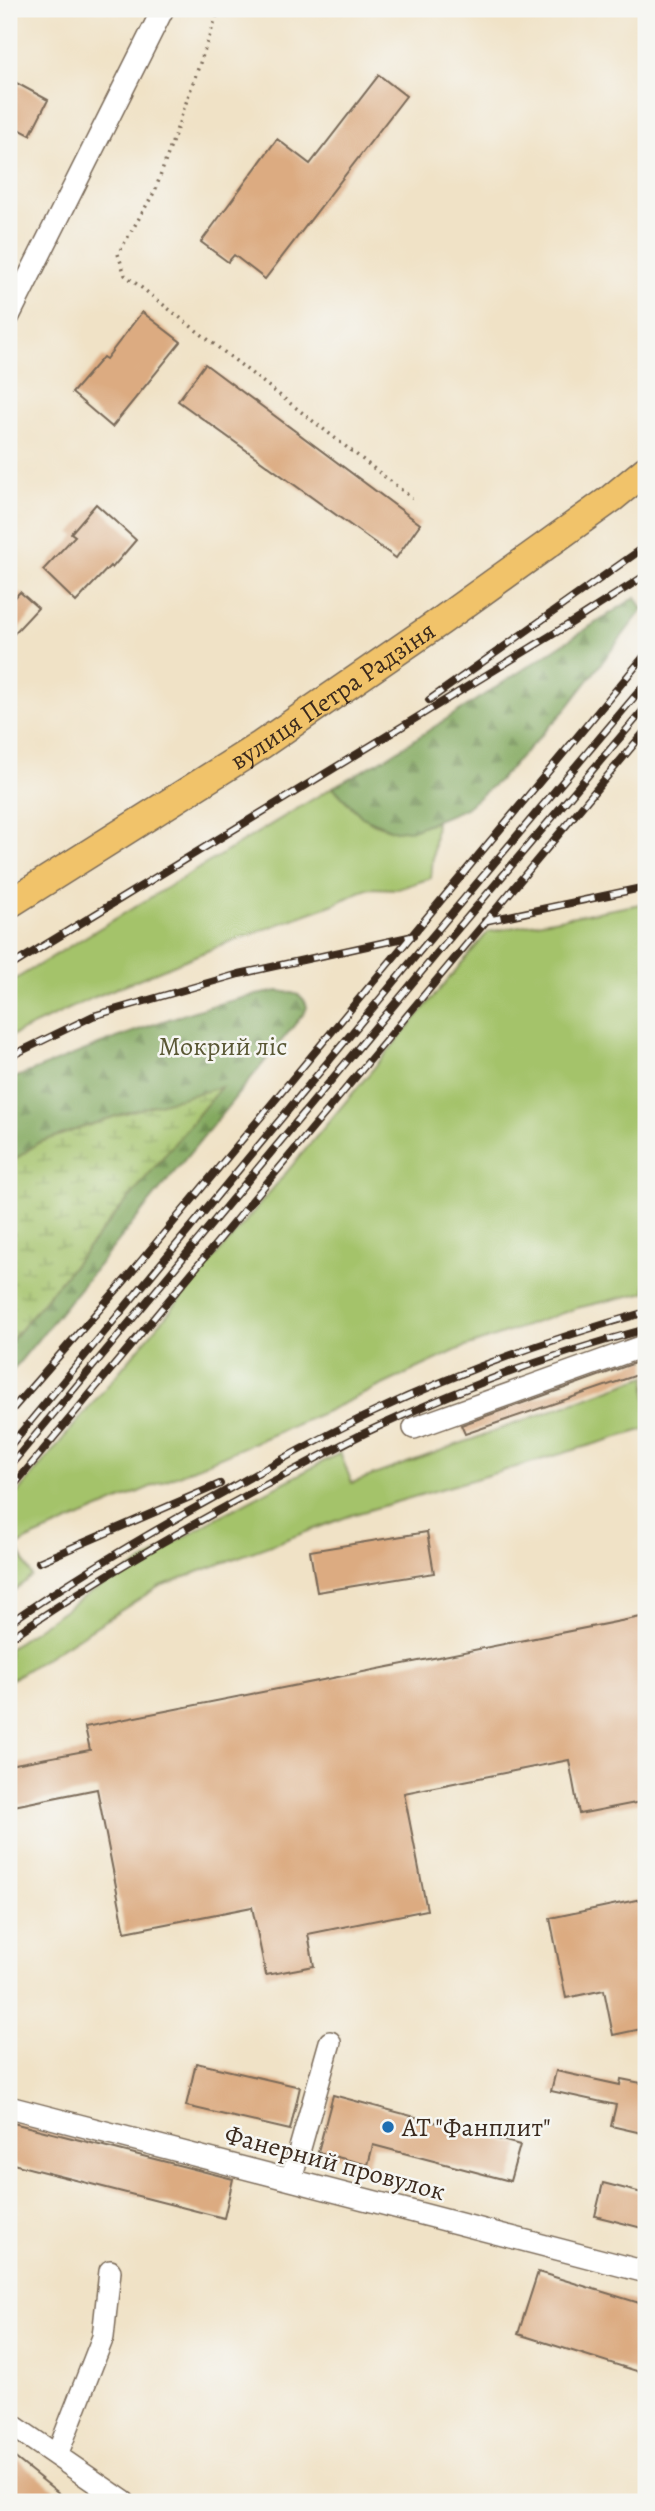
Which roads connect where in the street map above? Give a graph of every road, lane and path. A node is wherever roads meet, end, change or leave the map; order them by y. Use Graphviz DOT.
graph roads {
  1 [pos="163,9"];
  2 [pos="219,9"];
  3 [pos="9,316"];
  4 [pos="646,470"];
  5 [pos="412,498"];
  6 [pos="9,904"];
  7 [pos="646,1345"];
  8 [pos="414,1428"];
  9 [pos="330,2042"];
  10 [pos="9,2107"];
  11 [pos="291,2180"];
  12 [pos="110,2271"];
  13 [pos="646,2272"];
  14 [pos="9,2423"];
  15 [pos="57,2455"];
  16 [pos="124,2502"];
  1 -- 3 [label="street"];
  2 -- 5 [label="path"];
  4 -- 6 [label="main road, вулиця Петра Радзіня"];
  7 -- 8 [label="street"];
  9 -- 11 [label="street"];
  10 -- 11 [label="street, Фанерний провулок"];
  11 -- 13 [label="street, Фанерний провулок"];
  12 -- 15 [label="street"];
  14 -- 15 [label="street"];
  15 -- 16 [label="street"];
}
